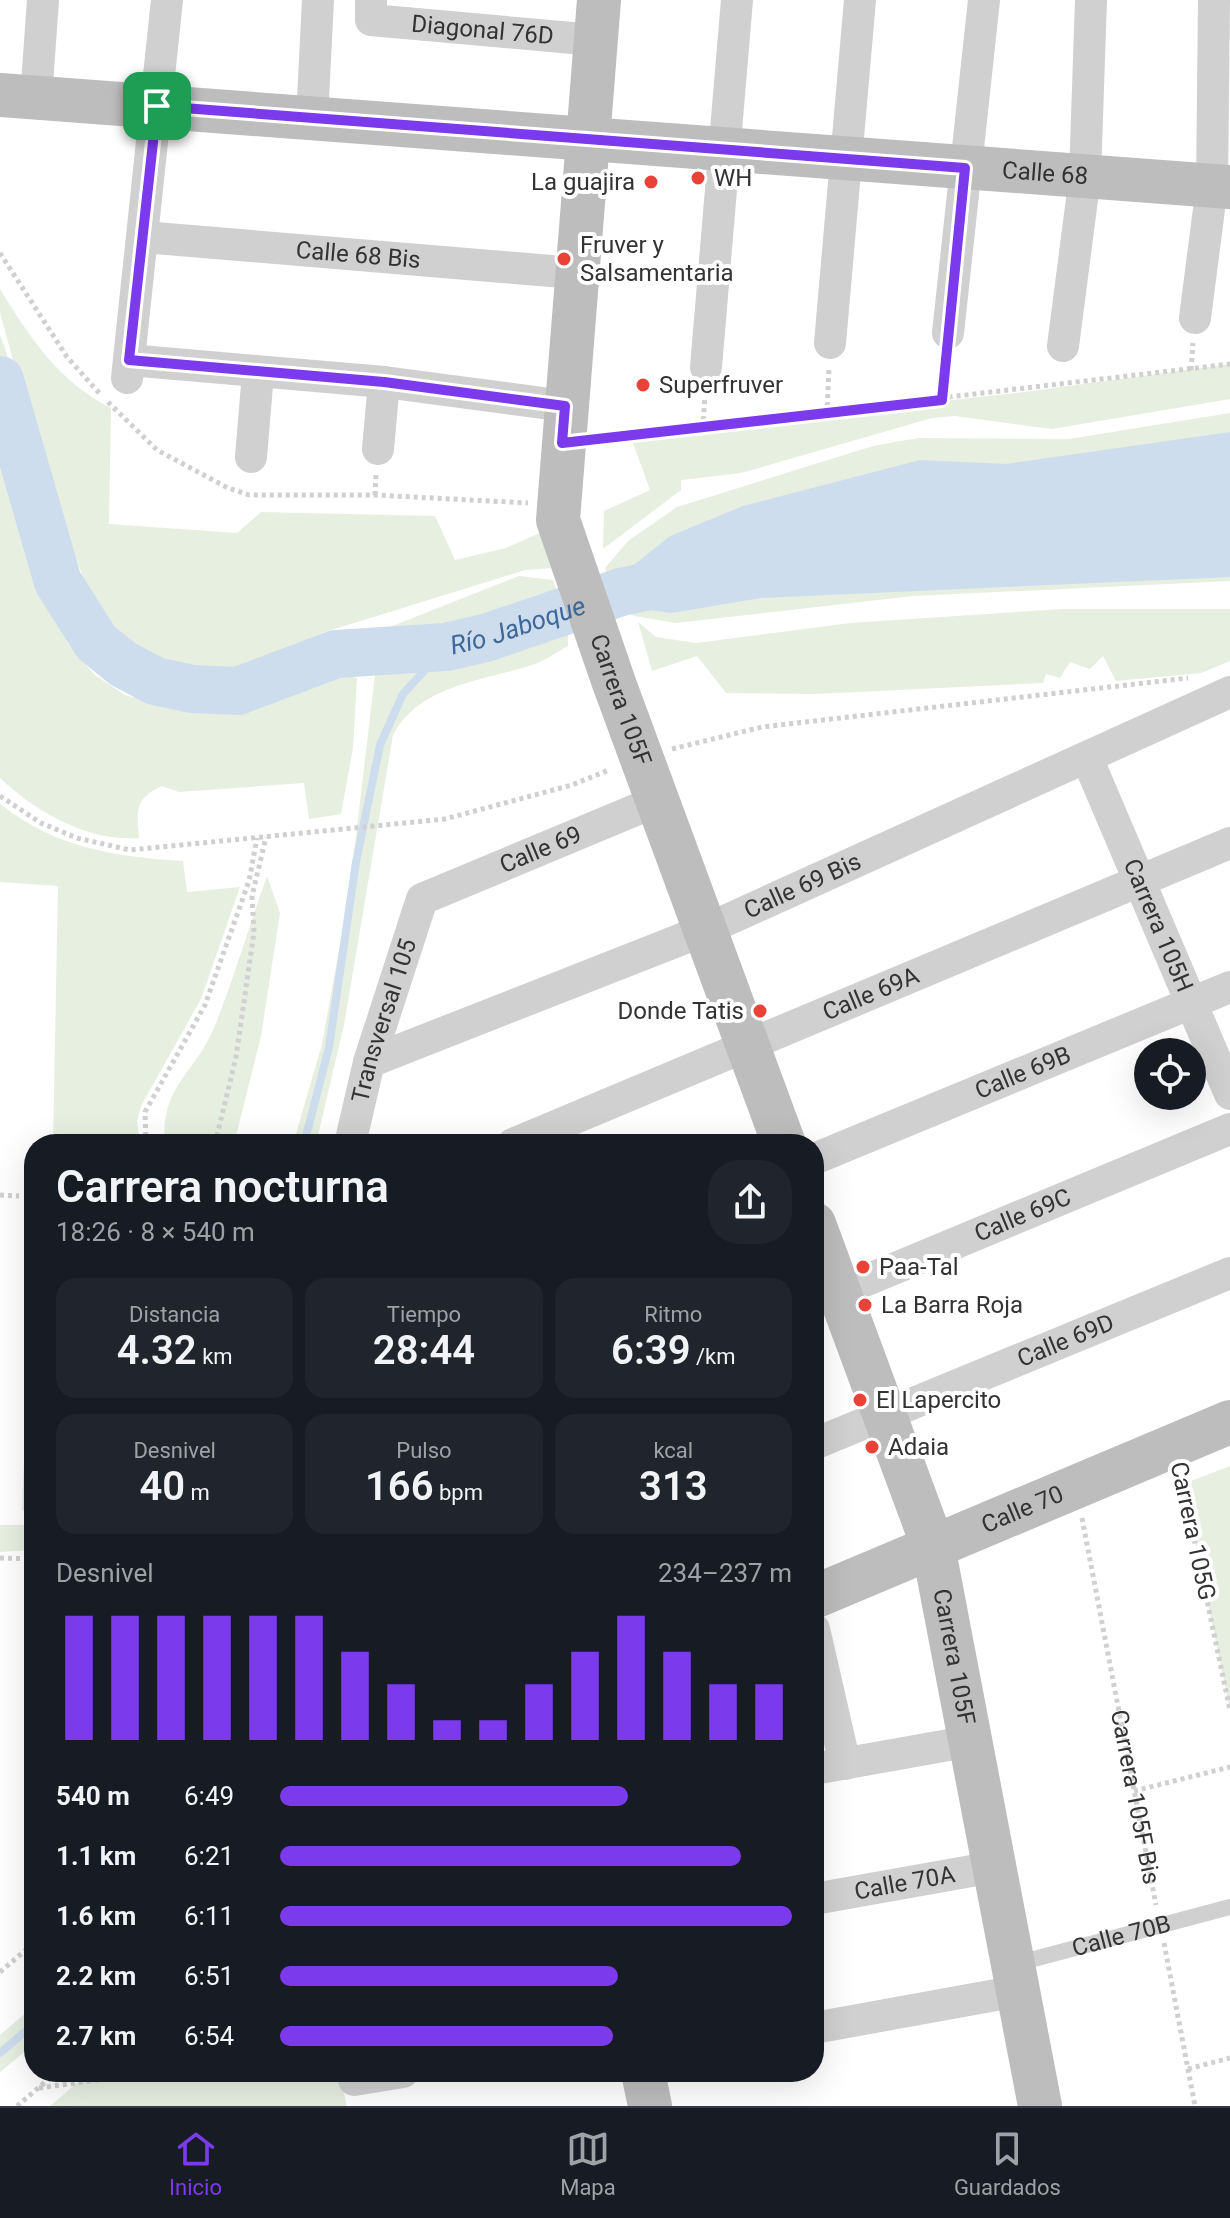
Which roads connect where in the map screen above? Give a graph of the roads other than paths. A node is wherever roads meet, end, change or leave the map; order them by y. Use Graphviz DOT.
graph roads {
  1 [pos="43,0"];
  2 [pos="167,0"];
  3 [pos="318,0"];
  4 [pos="737,0"];
  5 [pos="860,0"];
  6 [pos="984,0"];
  7 [pos="1091,0"];
  8 [pos="1214,0"];
  9 [pos="371,10"];
  10 [pos="597,20"];
  11 [pos="18,97"];
  12 [pos="157,106"];
  13 [pos="312,119"];
  14 [pos="585,139"];
  15 [pos="725,150"];
  16 [pos="846,159"];
  17 [pos="965,168"];
  18 [pos="1085,176"];
  19 [pos="1221,186"];
  20 [pos="143,237"];
  21 [pos="575,273"];
  22 [pos="1195,318"];
  23 [pos="948,333"];
  24 [pos="830,343"];
  25 [pos="1063,346"];
  26 [pos="706,367"];
  27 [pos="258,373"];
  28 [pos="384,382"];
  29 [pos="563,424"];
  30 [pos="378,449"];
  31 [pos="251,457"];
  32 [pos="1230,692"];
  33 [pos="1087,758"];
  34 [pos="657,801"];
  35 [pos="1230,843"];
  36 [pos="1140,884"];
  37 [pos="422,899"];
  38 [pos="705,930"];
  39 [pos="1230,987"];
  40 [pos="1192,1004"];
  41 [pos="748,1047"];
  42 [pos="369,1062"];
  43 [pos="1230,1094"];
  44 [pos="1230,1129"];
  45 [pos="352,1134"];
  46 [pos="537,1134"];
  47 [pos="780,1134"];
  48 [pos="824,1155"];
  49 [pos="1230,1273"];
  50 [pos="827,1297"];
  51 [pos="885,1415"];
  52 [pos="1230,1422"];
  53 [pos="824,1440"];
  54 [pos="933,1546"];
  55 [pos="824,1593"];
  56 [pos="824,1720"];
  57 [pos="971,1741"];
  58 [pos="829,1766"];
  59 [pos="994,1867"];
  60 [pos="824,1897"];
  61 [pos="1230,1907"];
  62 [pos="1015,1978"];
  63 [pos="824,2026"];
  64 [pos="645,2082"];
  65 [pos="650,2106"];
  66 [pos="1040,2106"];
  1 -- 11 [label="street"];
  2 -- 12 [label="street"];
  3 -- 13 [label="street"];
  4 -- 15 [label="street"];
  5 -- 16 [label="street"];
  6 -- 17 [label="street"];
  7 -- 18 [label="street"];
  8 -- 19 [label="street"];
  9 -- 10 [label="street, Diagonal 76D"];
  10 -- 14 [label="street, Carrera 105F"];
  11 -- 12 [label="street, Calle 68"];
  12 -- 13 [label="street, Calle 68"];
  12 -- 20 [label="street"];
  13 -- 14 [label="street, Calle 68"];
  14 -- 15 [label="street, Calle 68"];
  14 -- 21 [label="street, Carrera 105F"];
  15 -- 16 [label="street, Calle 68"];
  15 -- 26 [label="street"];
  16 -- 17 [label="street, Calle 68"];
  16 -- 24 [label="street"];
  17 -- 18 [label="street, Calle 68"];
  17 -- 23 [label="street"];
  18 -- 19 [label="street, Calle 68"];
  18 -- 25 [label="street"];
  19 -- 22 [label="street"];
  20 -- 21 [label="street, Calle 68 Bis"];
  20 -- 27 [label="street"];
  21 -- 29 [label="street, Carrera 105F"];
  27 -- 28 [label="street"];
  27 -- 31 [label="street"];
  28 -- 29 [label="street"];
  28 -- 30 [label="street"];
  29 -- 34 [label="street, Carrera 105F"];
  32 -- 33 [label="street, Calle 69 Bis"];
  33 -- 36 [label="street, Carrera 105H"];
  33 -- 38 [label="street, Calle 69 Bis"];
  34 -- 37 [label="street, Calle 69"];
  34 -- 38 [label="street, Carrera 105F"];
  35 -- 36 [label="street, Calle 69A"];
  36 -- 40 [label="street, Carrera 105H"];
  36 -- 41 [label="street, Calle 69A"];
  37 -- 42 [label="street, Transversal 105"];
  38 -- 41 [label="street, Carrera 105F"];
  38 -- 42 [label="street, Calle 69 Bis"];
  39 -- 40 [label="street, Calle 69B"];
  40 -- 43 [label="street, Carrera 105H"];
  40 -- 48 [label="street, Calle 69B"];
  41 -- 46 [label="street, Calle 69A"];
  41 -- 47 [label="street, Carrera 105F"];
  42 -- 45 [label="street, Transversal 105"];
  44 -- 50 [label="street, Calle 69C"];
  49 -- 51 [label="street, Calle 69D"];
  50 -- 51 [label="street, Carrera 105F"];
  51 -- 53 [label="street, Calle 69D"];
  51 -- 54 [label="street, Carrera 105F"];
  52 -- 54 [label="street, Calle 70"];
  54 -- 55 [label="street, Calle 70"];
  54 -- 57 [label="street, Carrera 105F"];
  56 -- 58 [label="street"];
  57 -- 58 [label="street"];
  57 -- 59 [label="street, Carrera 105F"];
  59 -- 60 [label="street, Calle 70A"];
  59 -- 62 [label="street, Carrera 105F"];
  61 -- 62 [label="lane, Calle 70B"];
  62 -- 63 [label="street, Calle 70B"];
  62 -- 66 [label="street, Carrera 105F"];
  64 -- 65 [label="street"];
}
